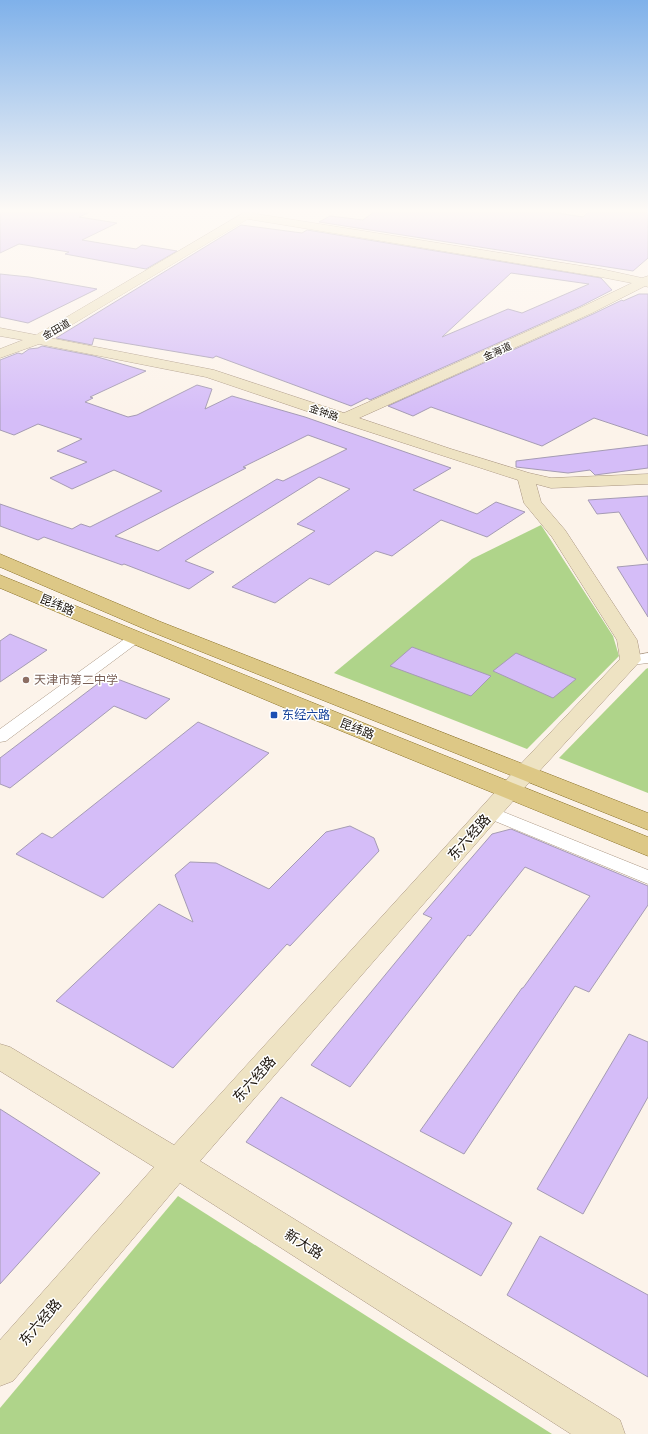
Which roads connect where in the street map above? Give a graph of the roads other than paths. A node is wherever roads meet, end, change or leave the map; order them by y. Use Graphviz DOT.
graph roads {
  1 [pos="140,279"];
  2 [pos="629,279"];
  3 [pos="647,282"];
  4 [pos="0,332"];
  5 [pos="39,338"];
  6 [pos="0,354"];
  7 [pos="344,419"];
  8 [pos="525,477"];
  9 [pos="648,479"];
  10 [pos="0,560"];
  11 [pos="0,581"];
  12 [pos="135,638"];
  13 [pos="640,659"];
  14 [pos="0,738"];
  15 [pos="517,782"];
  16 [pos="491,812"];
  17 [pos="648,822"];
  18 [pos="648,847"];
  19 [pos="648,877"];
  20 [pos="0,1056"];
  21 [pos="177,1164"];
  22 [pos="0,1368"];
  23 [pos="606,1434"];
  1 -- 5 [label="street, 金田道"];
  2 -- 3 [label="street"];
  3 -- 7 [label="street, 金海道"];
  4 -- 5 [label="street, 金钟路"];
  5 -- 6 [label="street, 金田道"];
  5 -- 7 [label="street, 金钟路"];
  7 -- 8 [label="street, 金钟路"];
  8 -- 9 [label="street, 金钟路"];
  8 -- 13 [label="street"];
  10 -- 15 [label="main road, 昆纬路"];
  11 -- 12 [label="main road, 昆纬路"];
  12 -- 14 [label="street"];
  12 -- 15 [label="main road, 昆纬路"];
  13 -- 15 [label="street, 东六经路"];
  15 -- 16 [label="street, 东六经路"];
  15 -- 17 [label="main road, 昆纬路"];
  15 -- 18 [label="main road, 昆纬路"];
  16 -- 19 [label="street"];
  16 -- 21 [label="street, 东六经路"];
  20 -- 21 [label="street, 新大路"];
  21 -- 22 [label="street, 东六经路"];
  21 -- 23 [label="street, 新大路"];
}
